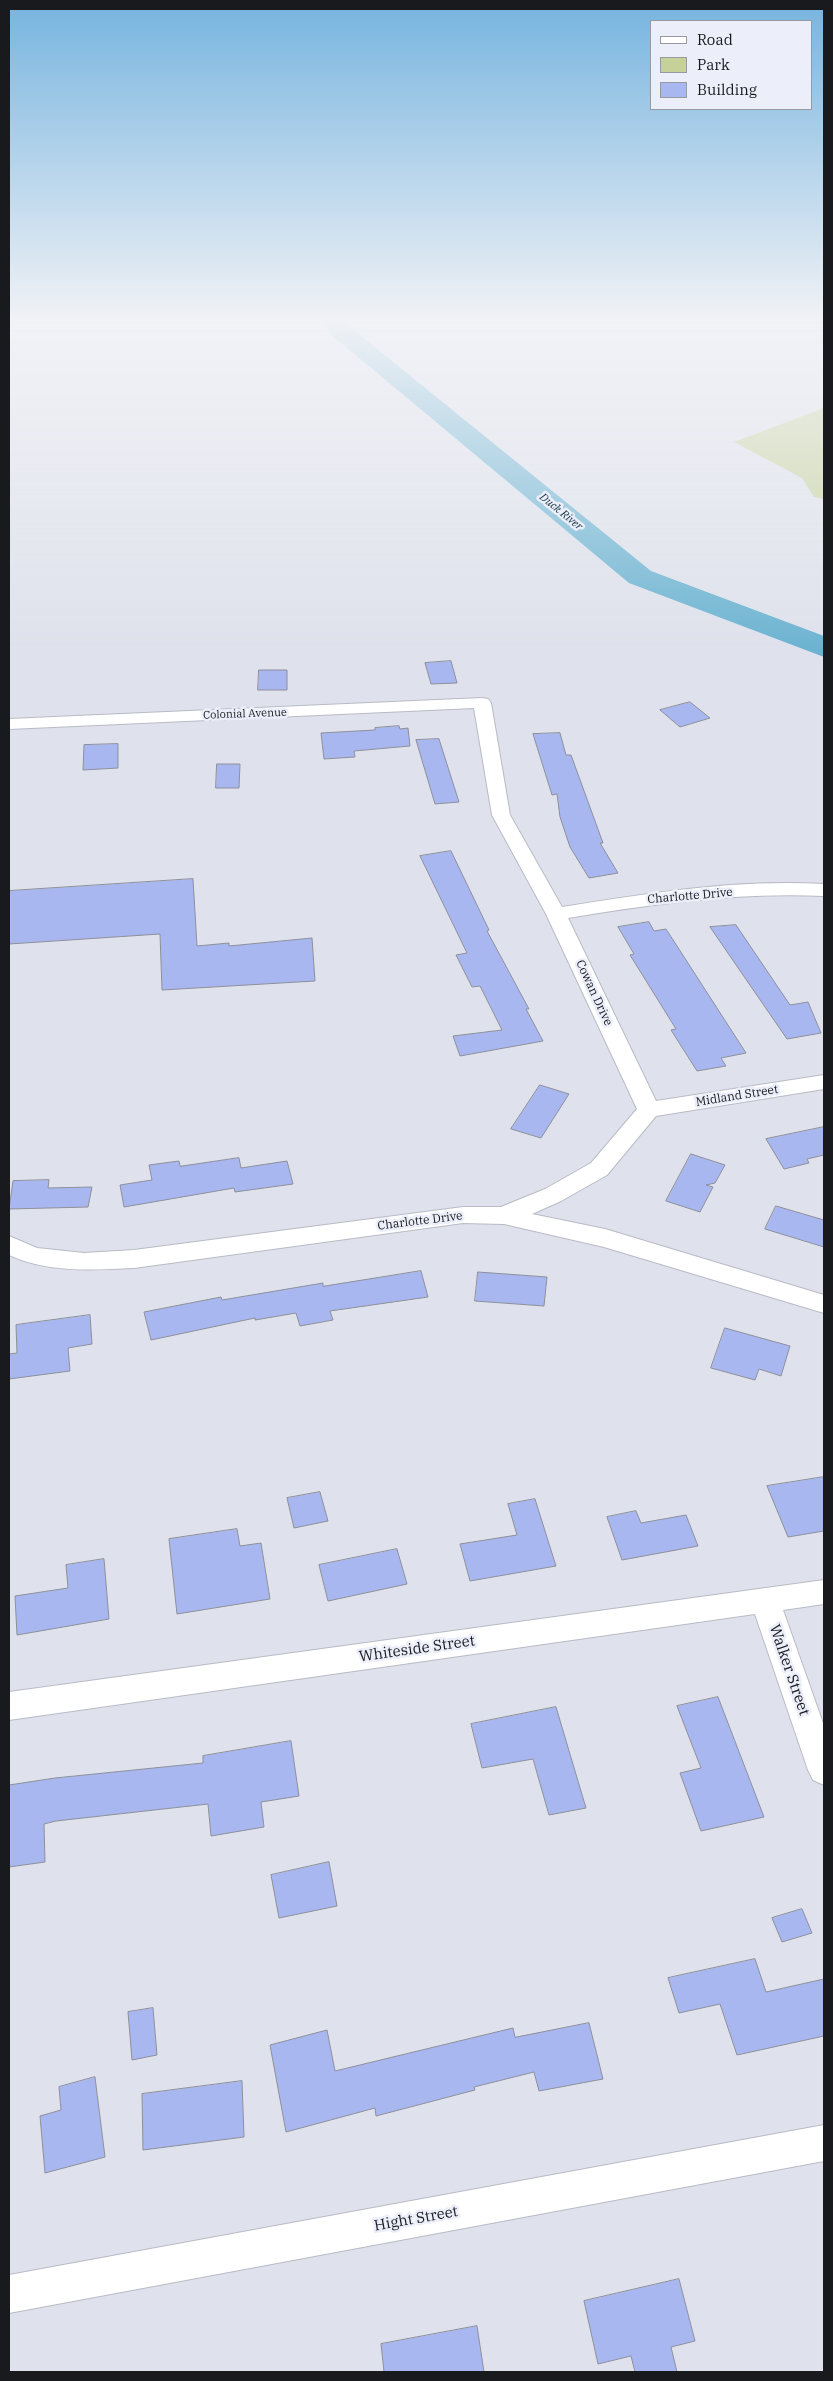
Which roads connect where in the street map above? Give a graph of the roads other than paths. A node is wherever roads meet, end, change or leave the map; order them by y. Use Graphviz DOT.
graph roads {
  1 [pos="482,703"];
  2 [pos="9,724"];
  3 [pos="824,890"];
  4 [pos="556,914"];
  5 [pos="824,1082"];
  6 [pos="649,1110"];
  7 [pos="504,1216"];
  8 [pos="9,1245"];
  9 [pos="824,1304"];
  10 [pos="824,1592"];
  11 [pos="764,1599"];
  12 [pos="9,1706"];
  13 [pos="824,1770"];
  14 [pos="824,2144"];
  15 [pos="9,2294"];
  1 -- 2 [label="street, Colonial Avenue"];
  1 -- 4 [label="street, Cowan Drive"];
  3 -- 4 [label="street, Charlotte Drive"];
  4 -- 6 [label="street, Cowan Drive"];
  5 -- 6 [label="street, Midland Street"];
  6 -- 7 [label="street"];
  7 -- 8 [label="street, Charlotte Drive"];
  7 -- 9 [label="street, Charlotte Drive"];
  10 -- 11 [label="street, Whiteside Street"];
  11 -- 12 [label="street, Whiteside Street"];
  11 -- 13 [label="street, Walker Street"];
  14 -- 15 [label="street, Hight Street"];
}
